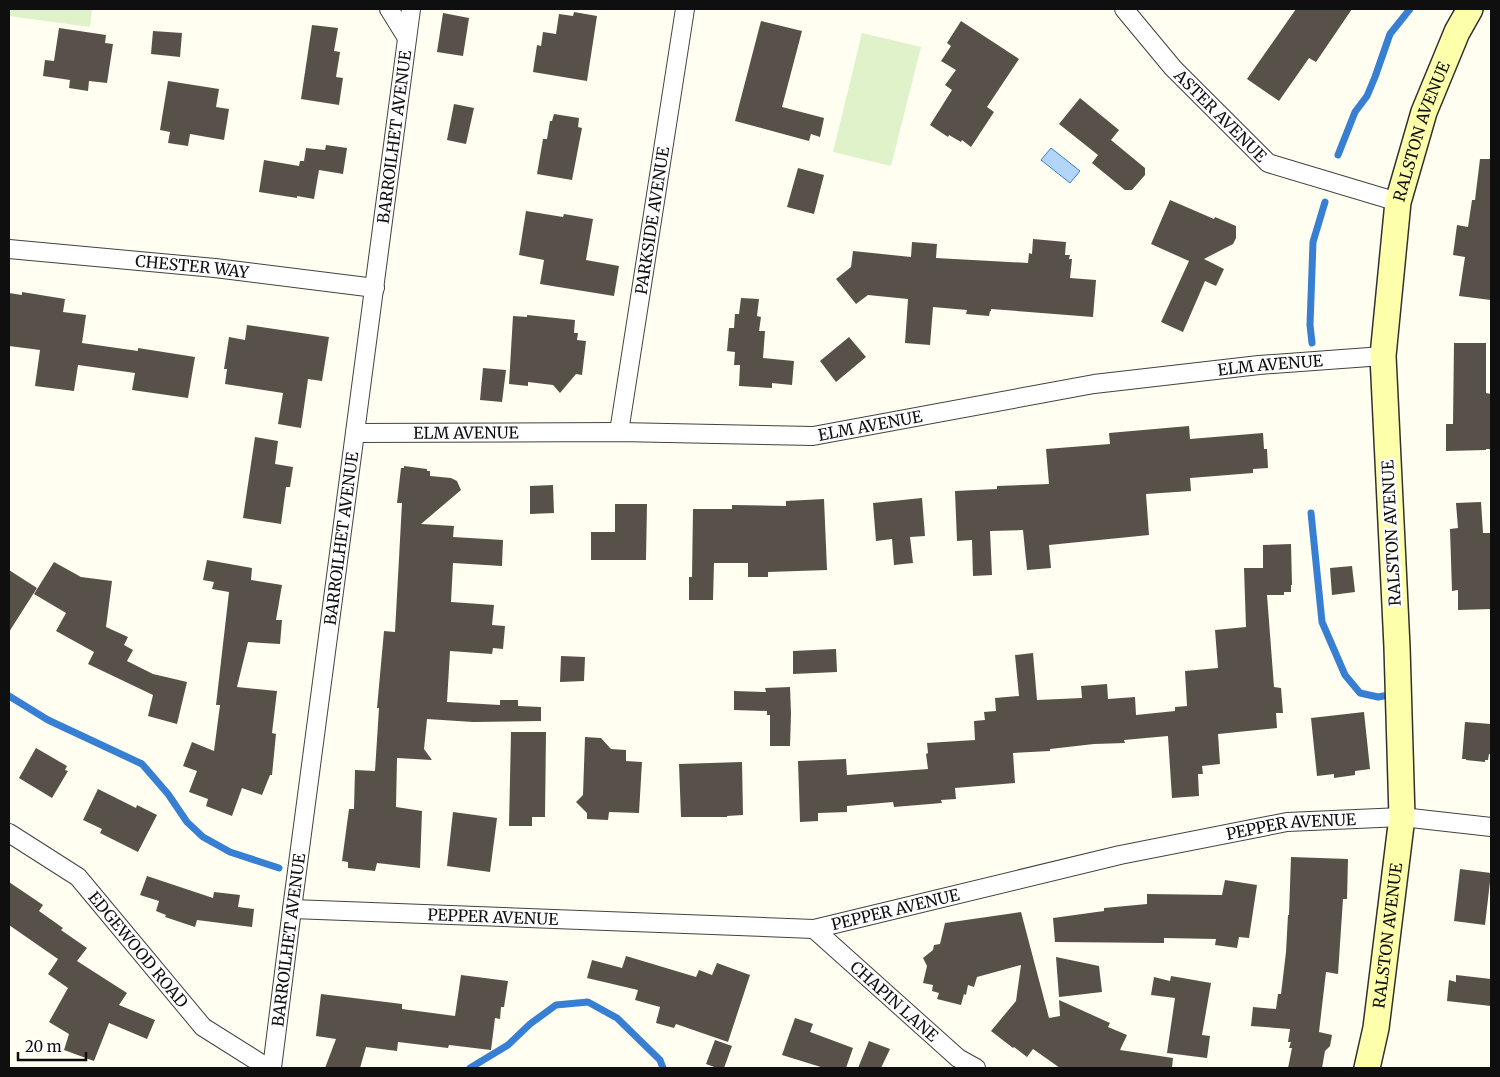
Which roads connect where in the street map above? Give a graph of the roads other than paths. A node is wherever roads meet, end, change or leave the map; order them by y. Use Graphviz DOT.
graph roads {
  1 [pos="389,9"];
  2 [pos="411,9"];
  3 [pos="685,9"];
  4 [pos="1124,9"];
  5 [pos="1470,9"];
  6 [pos="407,38"];
  7 [pos="1398,202"];
  8 [pos="9,249"];
  9 [pos="375,288"];
  10 [pos="1383,356"];
  11 [pos="355,432"];
  12 [pos="618,432"];
  13 [pos="1402,817"];
  14 [pos="1491,827"];
  15 [pos="9,834"];
  16 [pos="292,909"];
  17 [pos="814,929"];
  18 [pos="268,1068"];
  19 [pos="272,1068"];
  20 [pos="976,1068"];
  21 [pos="1368,1068"];
  1 -- 6 [label="street"];
  2 -- 6 [label="street, BARROILHET AVENUE"];
  3 -- 12 [label="street, PARKSIDE AVENUE"];
  4 -- 7 [label="street, ASTER AVENUE"];
  5 -- 7 [label="street, RALSTON AVENUE"];
  6 -- 9 [label="street, BARROILHET AVENUE"];
  7 -- 10 [label="street, RALSTON AVENUE"];
  8 -- 9 [label="street, CHESTER WAY"];
  9 -- 11 [label="street, BARROILHET AVENUE"];
  10 -- 12 [label="street, ELM AVENUE"];
  10 -- 13 [label="street, RALSTON AVENUE"];
  11 -- 12 [label="street, ELM AVENUE"];
  11 -- 16 [label="street, BARROILHET AVENUE"];
  13 -- 14 [label="street, PEPPER AVENUE"];
  13 -- 17 [label="street, PEPPER AVENUE"];
  13 -- 21 [label="street, RALSTON AVENUE"];
  15 -- 18 [label="street, EDGEWOOD ROAD"];
  16 -- 17 [label="street, PEPPER AVENUE"];
  16 -- 19 [label="street, BARROILHET AVENUE"];
  17 -- 20 [label="street, CHAPIN LANE"];
}
